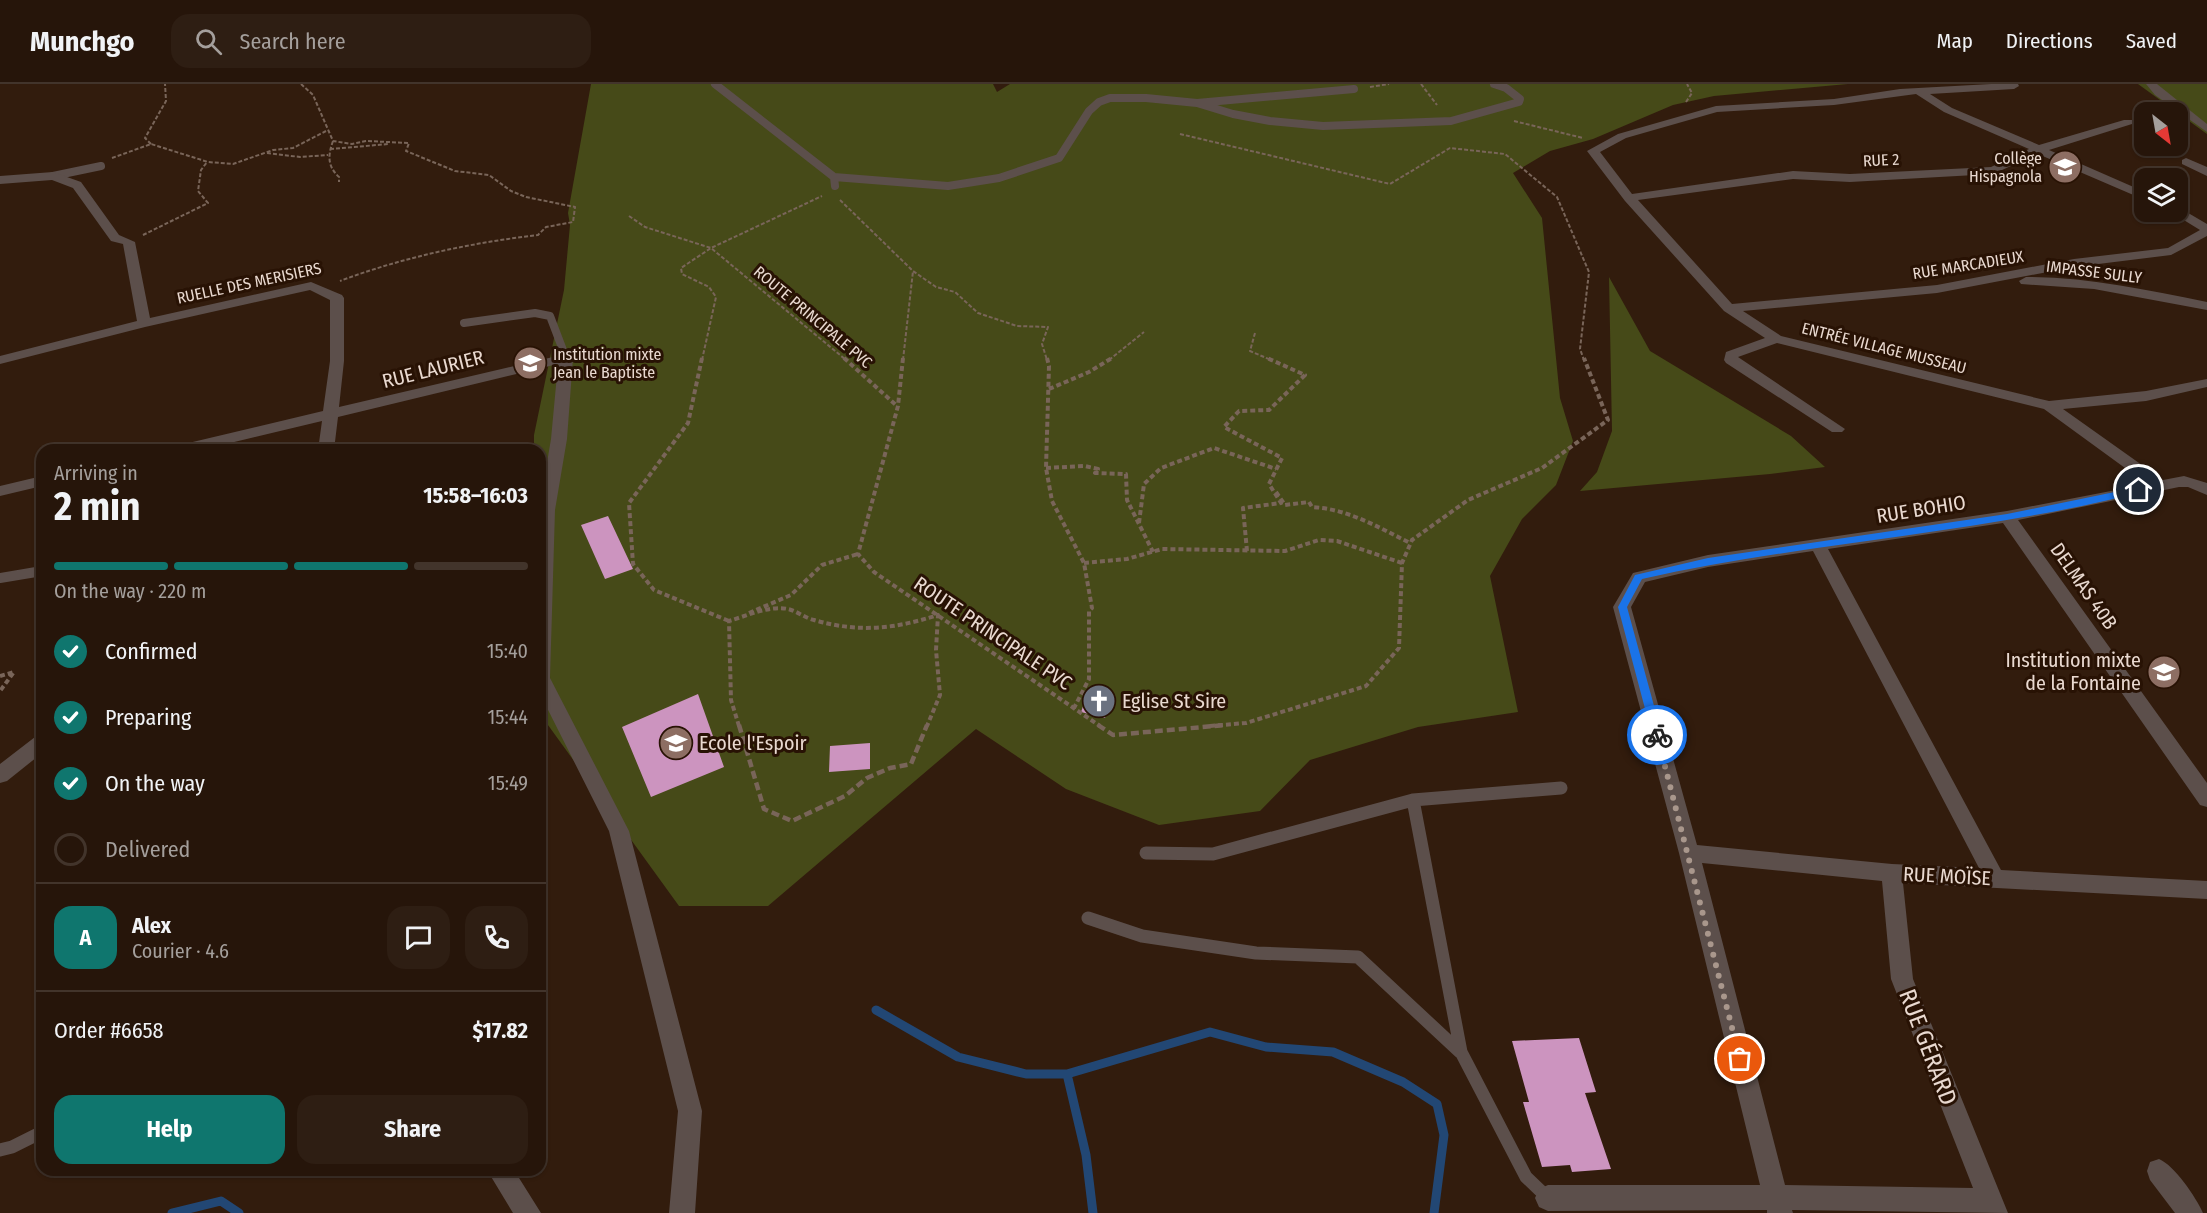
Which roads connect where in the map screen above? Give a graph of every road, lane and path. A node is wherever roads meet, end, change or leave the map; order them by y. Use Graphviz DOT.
graph roads {
  1 [pos="165,84"];
  2 [pos="302,84"];
  3 [pos="715,84"];
  4 [pos="1421,84"];
  5 [pos="1494,84"];
  6 [pos="1687,84"];
  7 [pos="2151,84"];
  8 [pos="2014,86"];
  9 [pos="1354,88"];
  10 [pos="1918,91"];
  11 [pos="1197,103"];
  12 [pos="1436,104"];
  13 [pos="1681,111"];
  14 [pos="1478,114"];
  15 [pos="2128,122"];
  16 [pos="2207,129"];
  17 [pos="326,131"];
  18 [pos="1180,134"];
  19 [pos="1588,138"];
  20 [pos="333,141"];
  21 [pos="399,142"];
  22 [pos="151,144"];
  23 [pos="330,149"];
  24 [pos="2039,149"];
  25 [pos="264,153"];
  26 [pos="328,155"];
  27 [pos="208,162"];
  28 [pos="2186,162"];
  29 [pos="101,166"];
  30 [pos="2207,172"];
  31 [pos="53,176"];
  32 [pos="834,177"];
  33 [pos="0,180"];
  34 [pos="339,182"];
  35 [pos="833,189"];
  36 [pos="2134,191"];
  37 [pos="1629,198"];
  38 [pos="629,216"];
  39 [pos="2188,218"];
  40 [pos="2207,230"];
  41 [pos="129,242"];
  42 [pos="711,248"];
  43 [pos="913,271"];
  44 [pos="1976,283"];
  45 [pos="319,289"];
  46 [pos="2207,306"];
  47 [pos="1729,308"];
  48 [pos="144,323"];
  49 [pos="464,323"];
  50 [pos="1144,332"];
  51 [pos="1255,333"];
  52 [pos="1776,339"];
  53 [pos="566,358"];
  54 [pos="0,360"];
  55 [pos="2207,383"];
  56 [pos="1049,389"];
  57 [pos="898,406"];
  58 [pos="2049,406"];
  59 [pos="330,416"];
  60 [pos="1838,429"];
  61 [pos="206,444"];
  62 [pos="327,444"];
  63 [pos="1046,468"];
  64 [pos="1276,470"];
  65 [pos="36,482"];
  66 [pos="1270,486"];
  67 [pos="2161,486"];
  68 [pos="2207,490"];
  69 [pos="0,491"];
  70 [pos="2007,517"];
  71 [pos="1139,524"];
  72 [pos="1410,543"];
  73 [pos="1819,547"];
  74 [pos="1247,551"];
  75 [pos="1153,552"];
  76 [pos="858,554"];
  77 [pos="546,558"];
  78 [pos="1084,563"];
  79 [pos="1402,564"];
  80 [pos="36,572"];
  81 [pos="0,578"];
  82 [pos="938,615"];
  83 [pos="729,621"];
  84 [pos="0,676"];
  85 [pos="546,688"];
  86 [pos="0,691"];
  87 [pos="1074,708"];
  88 [pos="36,747"];
  89 [pos="0,775"];
  90 [pos="1561,788"];
  91 [pos="2207,799"];
  92 [pos="1413,800"];
  93 [pos="1146,853"];
  94 [pos="1689,853"];
  95 [pos="1892,873"];
  96 [pos="1995,879"];
  97 [pos="2207,890"];
  98 [pos="1088,918"];
  99 [pos="1461,1052"];
  100 [pos="36,1135"];
  101 [pos="0,1150"];
  102 [pos="2159,1171"];
  103 [pos="503,1176"];
  104 [pos="1548,1198"];
  105 [pos="1778,1205"];
  106 [pos="1991,1207"];
  107 [pos="528,1213"];
  108 [pos="682,1213"];
  109 [pos="2190,1213"];
  1 -- 22 [label="path"];
  2 -- 17 [label="path"];
  3 -- 32 [label="lane"];
  4 -- 12 [label="path"];
  5 -- 14 [label="lane"];
  6 -- 13 [label="path"];
  7 -- 16 [label="street"];
  8 -- 10 [label="street"];
  9 -- 11 [label="lane"];
  10 -- 24 [label="street"];
  10 -- 37 [label="street, ENTRÉE VILLAGE MUSSEAU"];
  11 -- 14 [label="lane"];
  11 -- 32 [label="lane"];
  14 -- 19 [label="path"];
  15 -- 24 [label="street, RUE 2"];
  17 -- 20 [label="path"];
  17 -- 25 [label="path"];
  18 -- 72 [label="path"];
  20 -- 21 [label="path"];
  20 -- 23 [label="path"];
  21 -- 23 [label="path"];
  21 -- 45 [label="path, RUELLE DES MERISIERS"];
  22 -- 27 [label="path"];
  22 -- 29 [label="path"];
  23 -- 26 [label="path"];
  24 -- 36 [label="street"];
  24 -- 37 [label="street, RUE 2"];
  25 -- 26 [label="path"];
  25 -- 27 [label="path"];
  26 -- 34 [label="path"];
  27 -- 41 [label="path"];
  28 -- 30 [label="street"];
  29 -- 31 [label="lane"];
  31 -- 33 [label="street"];
  31 -- 41 [label="street"];
  32 -- 35 [label="lane"];
  35 -- 42 [label="path"];
  35 -- 43 [label="path"];
  37 -- 47 [label="street, ENTRÉE VILLAGE MUSSEAU"];
  38 -- 42 [label="path"];
  39 -- 40 [label="street"];
  40 -- 44 [label="street, RUE MARCADIEUX"];
  41 -- 48 [label="street"];
  42 -- 57 [label="path, ROUTE PRINCIPALE PVC"];
  42 -- 83 [label="path"];
  43 -- 56 [label="path"];
  43 -- 57 [label="path, ROUTE PRINCIPALE PVC"];
  44 -- 46 [label="street, IMPASSE SULLY"];
  44 -- 47 [label="street, RUE MARCADIEUX"];
  45 -- 48 [label="street, RUELLE DES MERISIERS"];
  45 -- 59 [label="street"];
  47 -- 52 [label="street, ENTRÉE VILLAGE MUSSEAU"];
  48 -- 54 [label="street, RUELLE DES MERISIERS"];
  49 -- 53 [label="lane, RUE LAURIER"];
  50 -- 56 [label="path"];
  51 -- 64 [label="path"];
  52 -- 58 [label="street, ENTRÉE VILLAGE MUSSEAU"];
  52 -- 60 [label="street"];
  53 -- 59 [label="street, RUE LAURIER"];
  53 -- 77 [label="street"];
  55 -- 58 [label="street"];
  56 -- 63 [label="path"];
  57 -- 76 [label="path, ROUTE PRINCIPALE PVC"];
  58 -- 67 [label="street, ENTRÉE VILLAGE MUSSEAU"];
  59 -- 61 [label="street, RUE LAURIER"];
  59 -- 62 [label="street"];
  63 -- 71 [label="path"];
  63 -- 78 [label="path"];
  64 -- 66 [label="path"];
  64 -- 71 [label="path"];
  65 -- 69 [label="street"];
  66 -- 72 [label="path"];
  66 -- 74 [label="path"];
  67 -- 68 [label="street, RUE BOHIO"];
  67 -- 70 [label="street, RUE BOHIO"];
  70 -- 73 [label="street, RUE BOHIO"];
  70 -- 91 [label="street, DELMAS 40B"];
  71 -- 75 [label="path"];
  72 -- 79 [label="path, ROUTE PRINCIPALE PVC"];
  73 -- 94 [label="street, RUE BOHIO"];
  73 -- 96 [label="street"];
  74 -- 75 [label="path"];
  74 -- 79 [label="path"];
  75 -- 78 [label="path"];
  76 -- 82 [label="path, ROUTE PRINCIPALE PVC"];
  76 -- 83 [label="path"];
  78 -- 87 [label="path"];
  79 -- 87 [label="path, ROUTE PRINCIPALE PVC"];
  80 -- 81 [label="lane"];
  82 -- 83 [label="path"];
  82 -- 83 [label="path"];
  82 -- 87 [label="path, ROUTE PRINCIPALE PVC"];
  84 -- 86 [label="path"];
  85 -- 108 [label="street"];
  88 -- 89 [label="street"];
  90 -- 92 [label="lane"];
  92 -- 93 [label="lane"];
  92 -- 99 [label="lane"];
  94 -- 95 [label="street, RUE MOÏSE"];
  94 -- 105 [label="street"];
  95 -- 96 [label="street, RUE MOÏSE"];
  95 -- 106 [label="street, RUE GÉRARD"];
  96 -- 97 [label="street, RUE MOÏSE"];
  98 -- 99 [label="lane"];
  99 -- 104 [label="lane"];
  100 -- 101 [label="lane"];
  102 -- 109 [label="street"];
  103 -- 107 [label="street"];
  104 -- 105 [label="street"];
  105 -- 106 [label="street"];
}
